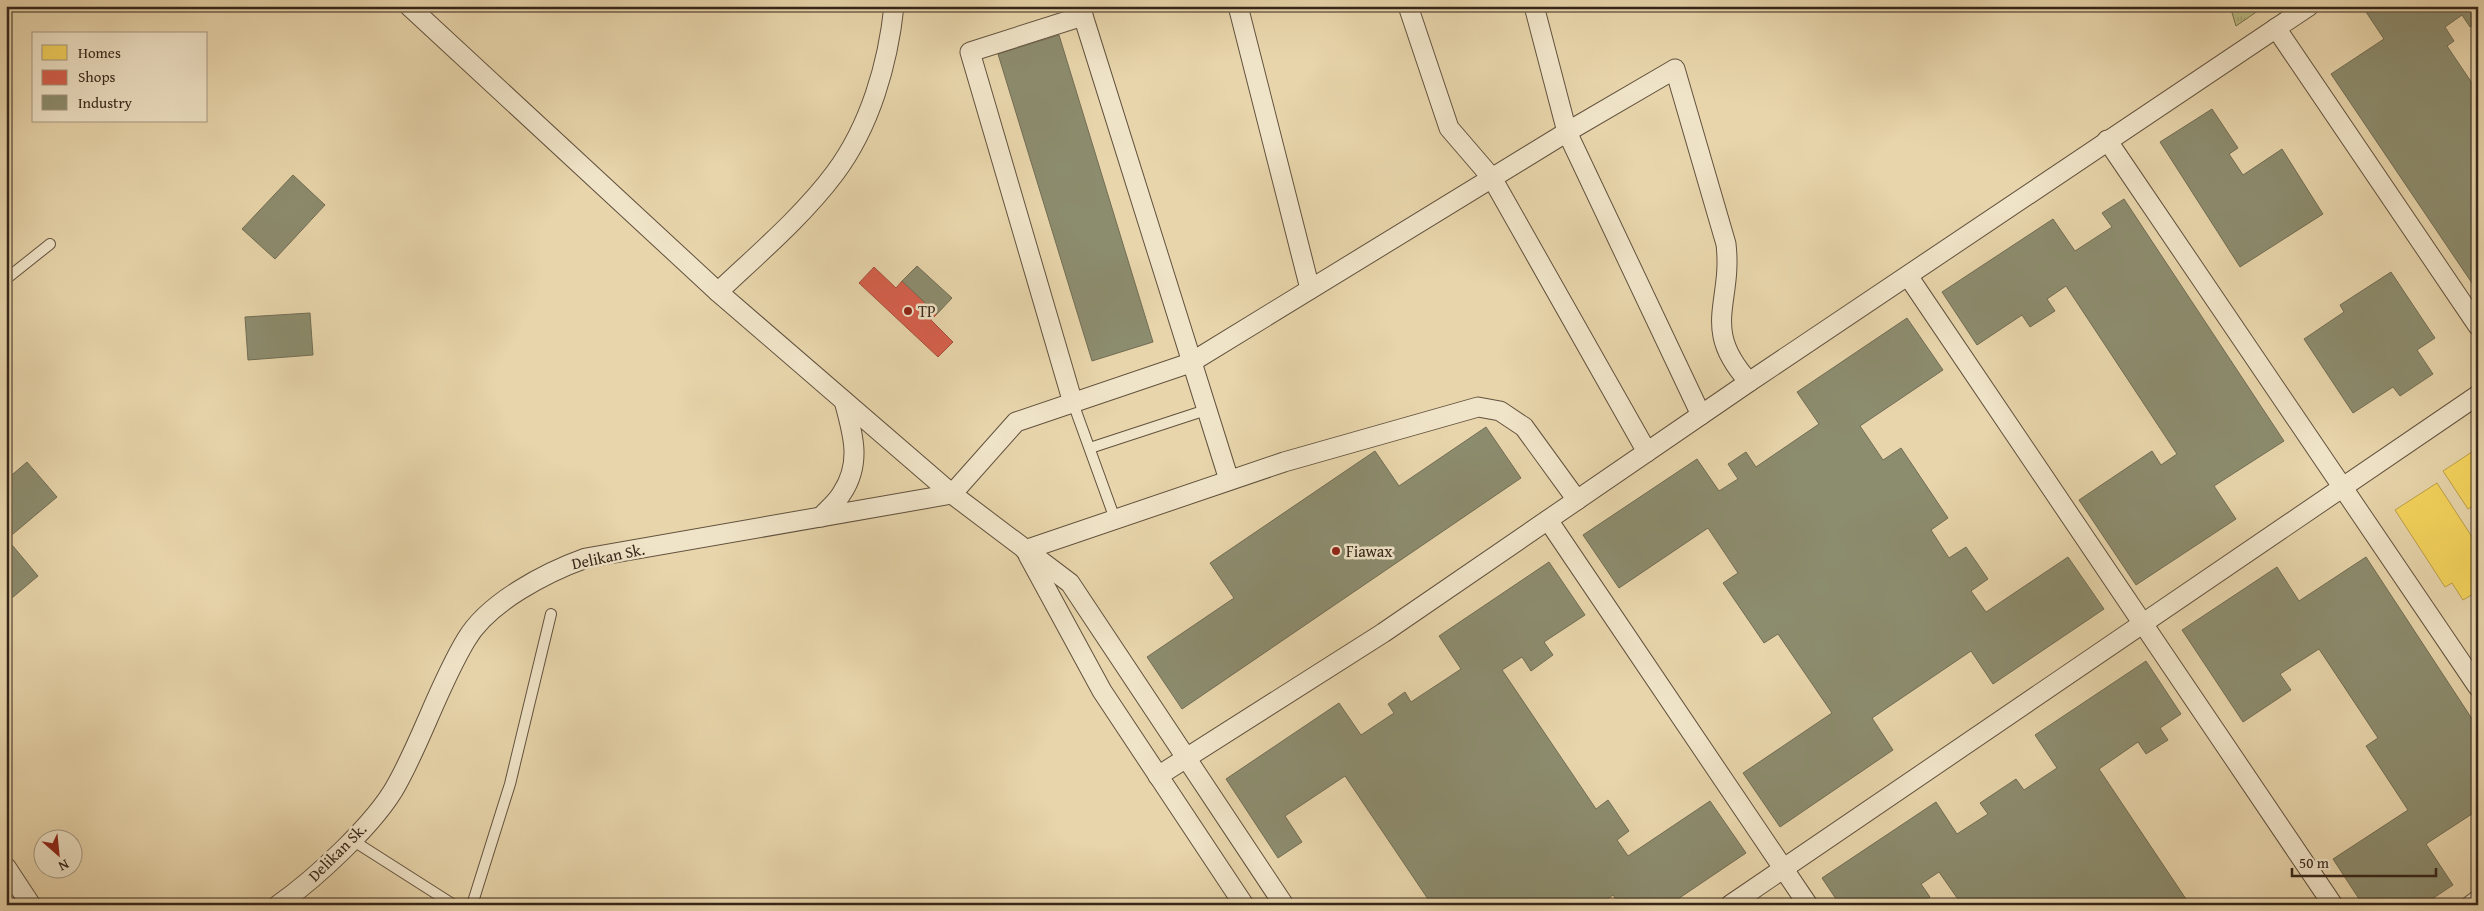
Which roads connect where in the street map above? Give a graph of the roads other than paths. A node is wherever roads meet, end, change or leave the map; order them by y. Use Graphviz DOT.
graph roads {
  1 [pos="410,6"];
  2 [pos="894,6"];
  3 [pos="1238,6"];
  4 [pos="1408,6"];
  5 [pos="1534,6"];
  6 [pos="2309,6"];
  7 [pos="1082,11"];
  8 [pos="2276,28"];
  9 [pos="1567,132"];
  10 [pos="2107,140"];
  11 [pos="1492,178"];
  12 [pos="50,244"];
  13 [pos="1908,276"];
  14 [pos="6,279"];
  15 [pos="1310,289"];
  16 [pos="718,292"];
  17 [pos="2478,326"];
  18 [pos="1190,363"];
  19 [pos="1749,382"];
  20 [pos="2478,395"];
  21 [pos="844,402"];
  22 [pos="1073,403"];
  23 [pos="1206,410"];
  24 [pos="1701,415"];
  25 [pos="1090,448"];
  26 [pos="1647,452"];
  27 [pos="1229,480"];
  28 [pos="2342,487"];
  29 [pos="952,494"];
  30 [pos="1577,500"];
  31 [pos="821,517"];
  32 [pos="1116,519"];
  33 [pos="1548,520"];
  34 [pos="1025,550"];
  35 [pos="551,614"];
  36 [pos="2143,623"];
  37 [pos="2478,687"];
  38 [pos="1186,758"];
  39 [pos="1158,776"];
  40 [pos="352,840"];
  41 [pos="6,867"];
  42 [pos="1783,868"];
  43 [pos="2478,900"];
  44 [pos="1243,904"];
  45 [pos="31,905"];
  46 [pos="278,905"];
  47 [pos="454,905"];
  48 [pos="472,905"];
  49 [pos="1284,905"];
  50 [pos="1730,905"];
  51 [pos="1808,905"];
  52 [pos="2333,905"];
  53 [pos="2471,905"];
  1 -- 16 [label="street"];
  2 -- 16 [label="street"];
  3 -- 15 [label="street"];
  4 -- 11 [label="street"];
  5 -- 9 [label="street"];
  6 -- 8 [label="street"];
  7 -- 18 [label="street"];
  7 -- 22 [label="street"];
  8 -- 10 [label="street"];
  8 -- 17 [label="street"];
  9 -- 11 [label="street"];
  9 -- 19 [label="street"];
  9 -- 24 [label="street"];
  10 -- 13 [label="street"];
  10 -- 28 [label="street"];
  11 -- 15 [label="street"];
  11 -- 26 [label="street"];
  12 -- 14 [label="lane"];
  13 -- 19 [label="street"];
  13 -- 36 [label="street"];
  15 -- 18 [label="street"];
  16 -- 21 [label="street"];
  18 -- 22 [label="street"];
  18 -- 23 [label="street"];
  19 -- 24 [label="street"];
  20 -- 28 [label="street"];
  21 -- 29 [label="street"];
  21 -- 31 [label="street"];
  22 -- 25 [label="lane"];
  22 -- 29 [label="street"];
  23 -- 25 [label="lane"];
  23 -- 27 [label="street"];
  24 -- 26 [label="street"];
  25 -- 32 [label="lane"];
  26 -- 30 [label="street"];
  27 -- 30 [label="street"];
  27 -- 32 [label="street"];
  28 -- 36 [label="street"];
  28 -- 37 [label="street"];
  29 -- 31 [label="street, Delikan Sk."];
  29 -- 34 [label="street"];
  30 -- 33 [label="street"];
  31 -- 40 [label="street, Delikan Sk."];
  32 -- 34 [label="street"];
  33 -- 38 [label="street"];
  33 -- 42 [label="street"];
  34 -- 38 [label="street"];
  34 -- 39 [label="street"];
  35 -- 48 [label="lane"];
  36 -- 42 [label="street"];
  36 -- 52 [label="street"];
  38 -- 39 [label="street"];
  38 -- 49 [label="street"];
  39 -- 44 [label="street"];
  40 -- 46 [label="street, Delikan Sk."];
  40 -- 47 [label="lane"];
  41 -- 45 [label="street"];
  42 -- 50 [label="street"];
  42 -- 51 [label="street"];
  43 -- 53 [label="street"];
}
